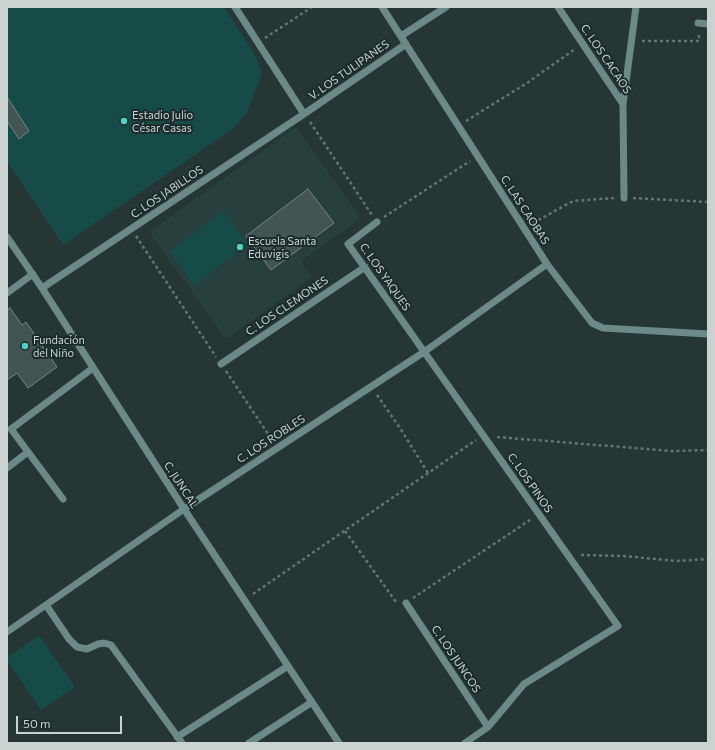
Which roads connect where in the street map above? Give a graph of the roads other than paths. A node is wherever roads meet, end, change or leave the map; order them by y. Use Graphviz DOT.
graph roads {
  1 [pos="235,7"];
  2 [pos="382,7"];
  3 [pos="446,7"];
  4 [pos="558,7"];
  5 [pos="636,7"];
  6 [pos="698,23"];
  7 [pos="708,24"];
  8 [pos="401,36"];
  9 [pos="406,44"];
  10 [pos="623,104"];
  11 [pos="304,114"];
  12 [pos="624,198"];
  13 [pos="377,222"];
  14 [pos="7,237"];
  15 [pos="547,264"];
  16 [pos="365,267"];
  17 [pos="33,274"];
  18 [pos="42,288"];
  19 [pos="7,293"];
  20 [pos="708,334"];
  21 [pos="424,352"];
  22 [pos="221,364"];
  23 [pos="93,368"];
  24 [pos="28,452"];
  25 [pos="7,468"];
  26 [pos="63,499"];
  27 [pos="184,509"];
  28 [pos="406,603"];
  29 [pos="46,605"];
  30 [pos="7,632"];
  31 [pos="288,666"];
  32 [pos="312,702"];
  33 [pos="488,727"];
  34 [pos="179,740"];
  35 [pos="249,743"];
  36 [pos="339,743"];
  37 [pos="465,743"];
  1 -- 11 [label="street"];
  2 -- 8 [label="street, C. LAS CAOBAS"];
  3 -- 8 [label="street"];
  4 -- 10 [label="street, C. LOS CACAOS"];
  5 -- 10 [label="street, C. LOS CACAOS"];
  6 -- 7 [label="street"];
  8 -- 9 [label="street, C. LAS CAOBAS"];
  9 -- 11 [label="street, V. LOS TULIPANES"];
  9 -- 15 [label="street, C. LAS CAOBAS"];
  10 -- 12 [label="street, C. LOS CACAOS"];
  11 -- 18 [label="street, C. LOS JABILLOS"];
  13 -- 16 [label="street, C. LOS YAQUES"];
  14 -- 17 [label="street, C. JUNCAL"];
  15 -- 20 [label="street, C. LAS CAOBAS"];
  15 -- 21 [label="street, C. LOS ROBLES"];
  16 -- 21 [label="street, C. LOS YAQUES"];
  16 -- 22 [label="street, C. LOS CLEMONES"];
  17 -- 18 [label="street, C. JUNCAL"];
  17 -- 19 [label="street"];
  18 -- 23 [label="street, C. JUNCAL"];
  21 -- 27 [label="street, C. LOS ROBLES"];
  21 -- 33 [label="street, C. LOS PINOS"];
  23 -- 24 [label="street"];
  23 -- 27 [label="street, C. JUNCAL"];
  24 -- 25 [label="street"];
  24 -- 26 [label="street"];
  27 -- 29 [label="street, C. LOS ROBLES"];
  27 -- 31 [label="street, C. JUNCAL"];
  28 -- 33 [label="street, C. LOS JUNCOS"];
  29 -- 30 [label="street, C. LOS ROBLES"];
  29 -- 34 [label="street"];
  31 -- 32 [label="street, C. JUNCAL"];
  31 -- 34 [label="street"];
  32 -- 35 [label="street"];
  32 -- 36 [label="street, C. JUNCAL"];
  33 -- 37 [label="street"];
}
